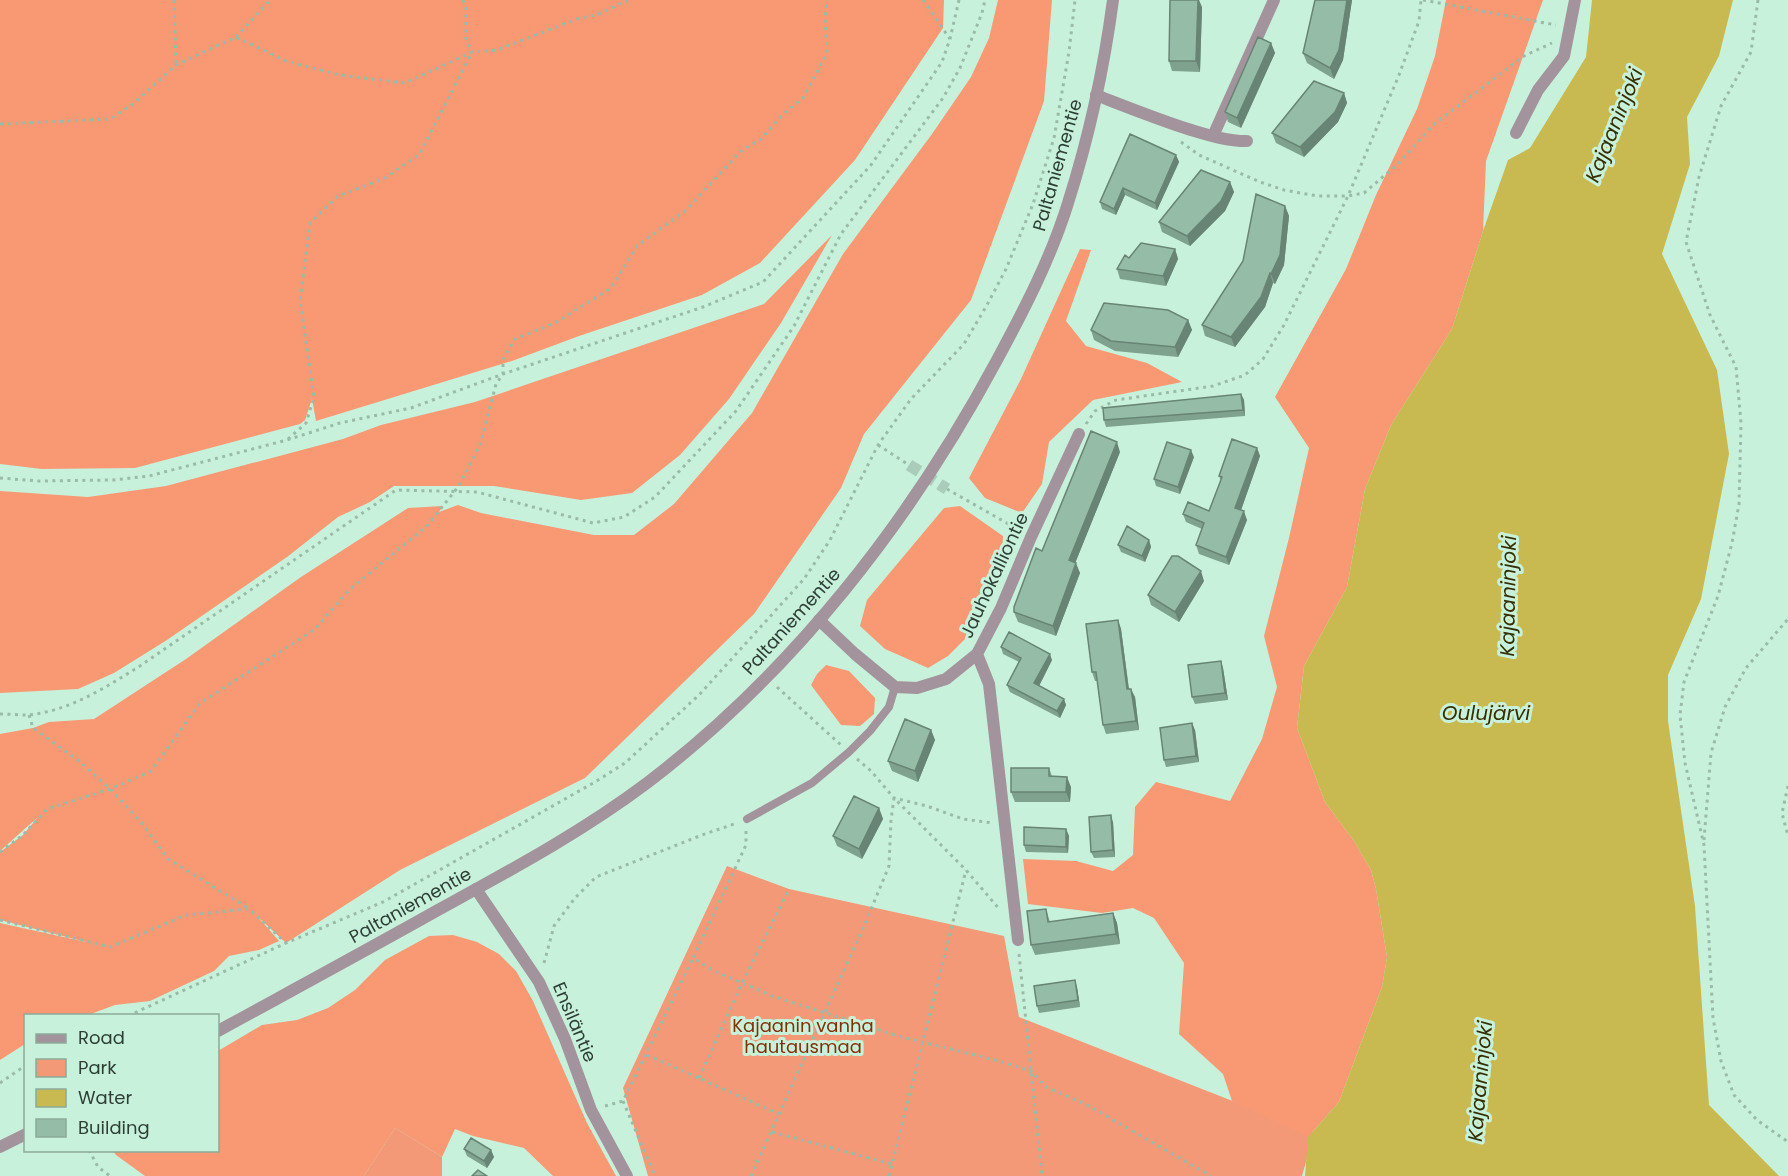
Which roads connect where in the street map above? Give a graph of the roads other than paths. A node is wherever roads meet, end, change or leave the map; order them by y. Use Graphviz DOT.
graph roads {
  1 [pos="1113,0"];
  2 [pos="1274,0"];
  3 [pos="1575,0"];
  4 [pos="1096,95"];
  5 [pos="1516,133"];
  6 [pos="1213,136"];
  7 [pos="1247,141"];
  8 [pos="1079,434"];
  9 [pos="819,620"];
  10 [pos="977,654"];
  11 [pos="895,687"];
  12 [pos="747,819"];
  13 [pos="476,890"];
  14 [pos="1018,940"];
  15 [pos="219,1030"];
  16 [pos="24,1135"];
  17 [pos="0,1148"];
  18 [pos="627,1176"];
  1 -- 4 [label="street, Paltaniementie"];
  2 -- 6 [label="street"];
  3 -- 5 [label="street"];
  4 -- 6 [label="street"];
  4 -- 9 [label="street, Paltaniementie"];
  6 -- 7 [label="street"];
  8 -- 10 [label="street, Jauhokalliontie"];
  9 -- 11 [label="street"];
  9 -- 13 [label="street, Paltaniementie"];
  10 -- 11 [label="street, Jauhokalliontie"];
  10 -- 14 [label="street"];
  11 -- 12 [label="lane"];
  13 -- 15 [label="street, Paltaniementie"];
  13 -- 18 [label="street, Ensiläntie"];
  16 -- 17 [label="street"];
}
